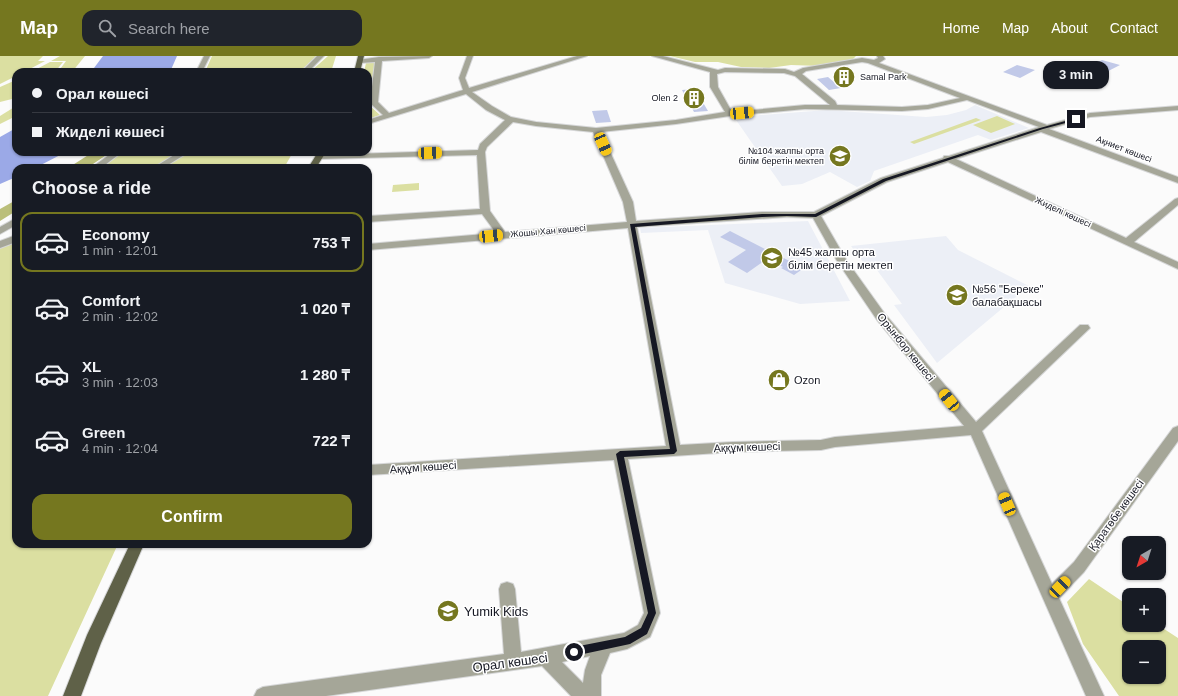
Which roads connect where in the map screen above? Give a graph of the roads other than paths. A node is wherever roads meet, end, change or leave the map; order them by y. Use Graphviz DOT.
graph roads {
  1 [pos="207,56"];
  2 [pos="321,56"];
  3 [pos="429,56"];
  4 [pos="470,56"];
  5 [pos="584,56"];
  6 [pos="655,56"];
  7 [pos="880,56"];
  8 [pos="360,58"];
  9 [pos="860,58"];
  10 [pos="379,59"];
  11 [pos="871,62"];
  12 [pos="201,68"];
  13 [pos="308,68"];
  14 [pos="358,68"];
  15 [pos="706,68"];
  16 [pos="725,70"];
  17 [pos="713,72"];
  18 [pos="800,72"];
  19 [pos="467,91"];
  20 [pos="968,98"];
  21 [pos="832,107"];
  22 [pos="1168,108"];
  23 [pos="1178,108"];
  24 [pos="730,114"];
  25 [pos="1178,115"];
  26 [pos="388,116"];
  27 [pos="509,119"];
  28 [pos="372,121"];
  29 [pos="1044,128"];
  30 [pos="596,130"];
  31 [pos="481,152"];
  32 [pos="372,155"];
  33 [pos="112,156"];
  34 [pos="178,156"];
  35 [pos="346,156"];
  36 [pos="947,158"];
  37 [pos="101,164"];
  38 [pos="163,164"];
  39 [pos="342,164"];
  40 [pos="1178,180"];
  41 [pos="1178,201"];
  42 [pos="485,211"];
  43 [pos="816,215"];
  44 [pos="372,219"];
  45 [pos="12,224"];
  46 [pos="632,225"];
  47 [pos="0,231"];
  48 [pos="502,235"];
  49 [pos="12,240"];
  50 [pos="1127,242"];
  51 [pos="0,245"];
  52 [pos="372,247"];
  53 [pos="1178,266"];
  54 [pos="1084,328"];
  55 [pos="975,430"];
  56 [pos="1178,431"];
  57 [pos="674,451"];
  58 [pos="620,454"];
  59 [pos="372,470"];
  60 [pos="135,548"];
  61 [pos="507,589"];
  62 [pos="1050,597"];
  63 [pos="604,646"];
  64 [pos="545,657"];
  65 [pos="513,662"];
  66 [pos="72,696"];
  67 [pos="263,696"];
  68 [pos="583,696"];
  69 [pos="592,696"];
  70 [pos="1095,696"];
  1 -- 12 [label="street"];
  2 -- 13 [label="street"];
  3 -- 10 [label="street"];
  4 -- 19 [label="street"];
  5 -- 19 [label="street"];
  6 -- 15 [label="street"];
  7 -- 11 [label="street"];
  8 -- 10 [label="street"];
  8 -- 14 [label="main road"];
  9 -- 11 [label="street, Ақниет көшесі"];
  9 -- 18 [label="street"];
  10 -- 26 [label="street"];
  11 -- 20 [label="street, Ақниет көшесі"];
  15 -- 16 [label="street"];
  15 -- 17 [label="street"];
  16 -- 17 [label="street"];
  16 -- 18 [label="street"];
  17 -- 24 [label="street"];
  18 -- 21 [label="street"];
  19 -- 26 [label="street"];
  19 -- 27 [label="street"];
  20 -- 21 [label="street"];
  20 -- 29 [label="street, Ақниет көшесі"];
  21 -- 24 [label="street"];
  22 -- 23 [label="street"];
  22 -- 25 [label="street"];
  22 -- 29 [label="street"];
  24 -- 30 [label="street"];
  26 -- 28 [label="street"];
  27 -- 30 [label="street"];
  27 -- 31 [label="street"];
  29 -- 36 [label="street"];
  29 -- 40 [label="street, Ақниет көшесі"];
  30 -- 46 [label="street"];
  31 -- 32 [label="street"];
  31 -- 42 [label="street"];
  33 -- 37 [label="street"];
  34 -- 38 [label="street"];
  35 -- 39 [label="street"];
  36 -- 43 [label="street"];
  36 -- 50 [label="street, Жиделі көшесі"];
  41 -- 50 [label="street"];
  42 -- 44 [label="street"];
  42 -- 48 [label="street"];
  43 -- 46 [label="street, Жошы Хан көшесі"];
  43 -- 55 [label="street, Орынбор көшесі"];
  45 -- 47 [label="street"];
  46 -- 48 [label="street, Жошы Хан көшесі"];
  46 -- 57 [label="street"];
  48 -- 52 [label="street, Жошы Хан көшесі"];
  49 -- 51 [label="street"];
  50 -- 53 [label="street, Жиделі көшесі"];
  54 -- 55 [label="street"];
  55 -- 57 [label="street, Аққұм көшесі"];
  55 -- 62 [label="street, Орынбор көшесі"];
  56 -- 62 [label="street, Қаратөбе көшесі"];
  57 -- 58 [label="street, Аққұм көшесі"];
  58 -- 59 [label="street, Аққұм көшесі"];
  58 -- 63 [label="street, Орал көшесі"];
  60 -- 66 [label="main road"];
  61 -- 65 [label="street"];
  62 -- 70 [label="street, Орынбор көшесі"];
  63 -- 64 [label="street, Орал көшесі"];
  63 -- 69 [label="street"];
  64 -- 65 [label="street, Орал көшесі"];
  64 -- 68 [label="street"];
  65 -- 67 [label="street, Орал көшесі"];
}
